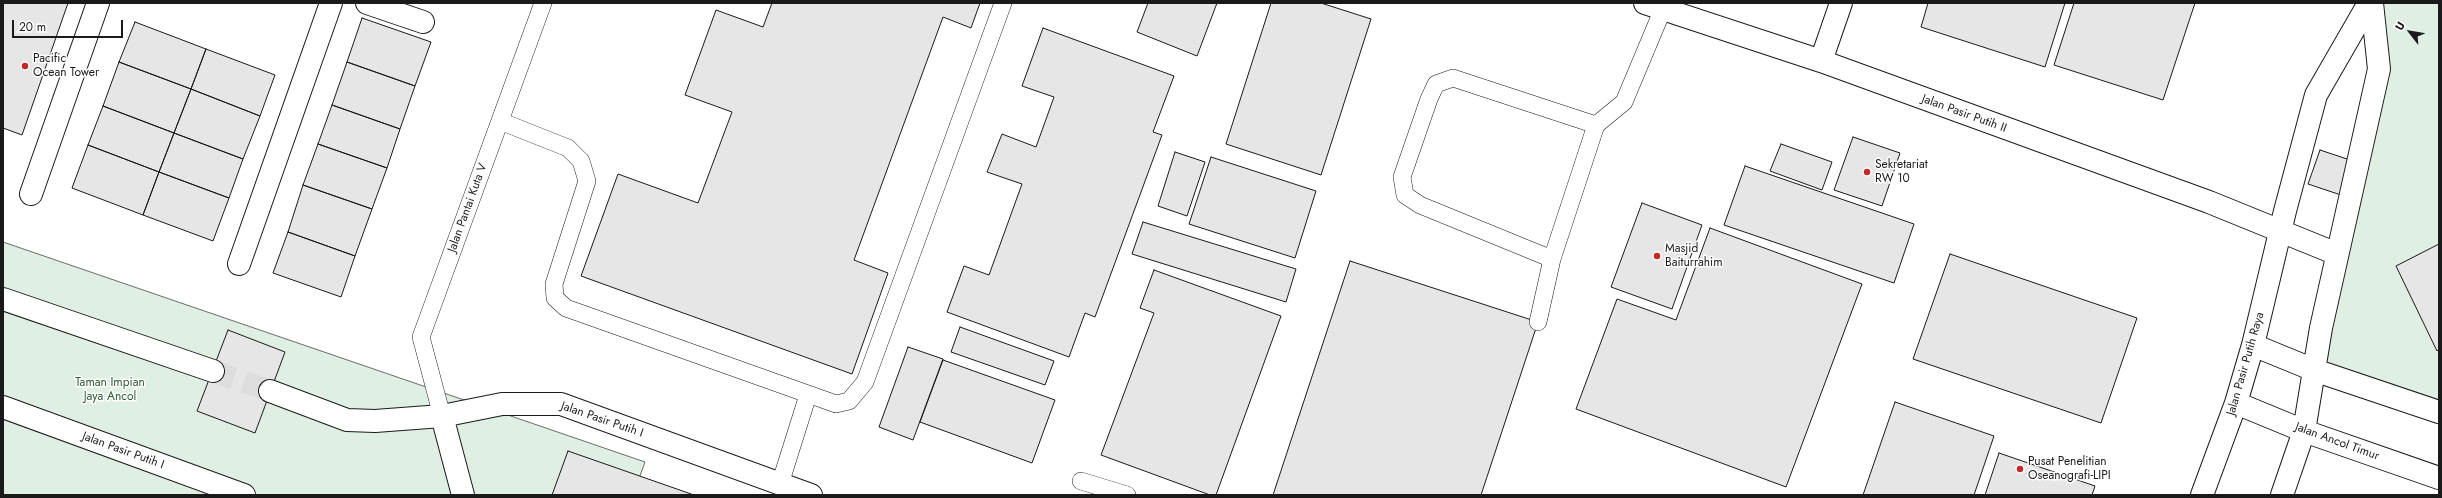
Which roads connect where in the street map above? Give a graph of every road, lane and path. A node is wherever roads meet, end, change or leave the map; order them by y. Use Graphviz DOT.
graph roads {
  1 [pos="98,3"];
  2 [pos="331,3"];
  3 [pos="367,3"];
  4 [pos="543,3"];
  5 [pos="1003,3"];
  6 [pos="1841,3"];
  7 [pos="2370,3"];
  8 [pos="1654,6"];
  9 [pos="423,22"];
  10 [pos="1821,61"];
  11 [pos="500,121"];
  12 [pos="1596,125"];
  13 [pos="31,194"];
  14 [pos="2280,231"];
  15 [pos="2336,254"];
  16 [pos="1552,259"];
  17 [pos="239,264"];
  18 [pos="3,299"];
  19 [pos="1538,322"];
  20 [pos="2253,345"];
  21 [pos="2314,370"];
  22 [pos="213,371"];
  23 [pos="270,391"];
  24 [pos="808,394"];
  25 [pos="2236,403"];
  26 [pos="3,407"];
  27 [pos="2439,412"];
  28 [pos="442,416"];
  29 [pos="2304,431"];
  30 [pos="2439,478"];
  31 [pos="1081,481"];
  32 [pos="780,484"];
  33 [pos="244,495"];
  34 [pos="463,495"];
  35 [pos="811,495"];
  36 [pos="1127,495"];
  37 [pos="2202,495"];
  38 [pos="2282,495"];
  1 -- 13 [label="street"];
  2 -- 17 [label="street"];
  3 -- 9 [label="street"];
  4 -- 11 [label="lane, Jalan Pantai Kuta V"];
  5 -- 24 [label="lane"];
  6 -- 10 [label="street"];
  7 -- 14 [label="street, Jalan Pasir Putih Raya"];
  7 -- 15 [label="street, Jalan Pasir Putih Raya"];
  8 -- 10 [label="street, Jalan Pasir Putih II"];
  8 -- 12 [label="lane"];
  10 -- 14 [label="street, Jalan Pasir Putih II"];
  11 -- 24 [label="lane"];
  11 -- 28 [label="lane, Jalan Pantai Kuta V"];
  12 -- 16 [label="lane"];
  12 -- 16 [label="lane"];
  14 -- 15 [label="street"];
  14 -- 20 [label="street, Jalan Pasir Putih Raya"];
  15 -- 21 [label="street, Jalan Pasir Putih Raya"];
  16 -- 19 [label="lane"];
  18 -- 22 [label="street"];
  20 -- 21 [label="street"];
  20 -- 25 [label="street, Jalan Pasir Putih Raya"];
  21 -- 27 [label="street"];
  21 -- 29 [label="street, Jalan Pasir Putih Raya"];
  23 -- 28 [label="street, Jalan Pasir Putih I"];
  24 -- 32 [label="lane"];
  25 -- 29 [label="street, Jalan Ancol Timur"];
  25 -- 37 [label="street, Jalan Pasir Putih Raya"];
  26 -- 33 [label="street, Jalan Pasir Putih I"];
  28 -- 32 [label="street, Jalan Pasir Putih I"];
  28 -- 34 [label="street"];
  29 -- 30 [label="street, Jalan Ancol Timur"];
  29 -- 38 [label="street, Jalan Pasir Putih Raya"];
  31 -- 36 [label="lane"];
  32 -- 35 [label="street, Jalan Pasir Putih I"];
}
